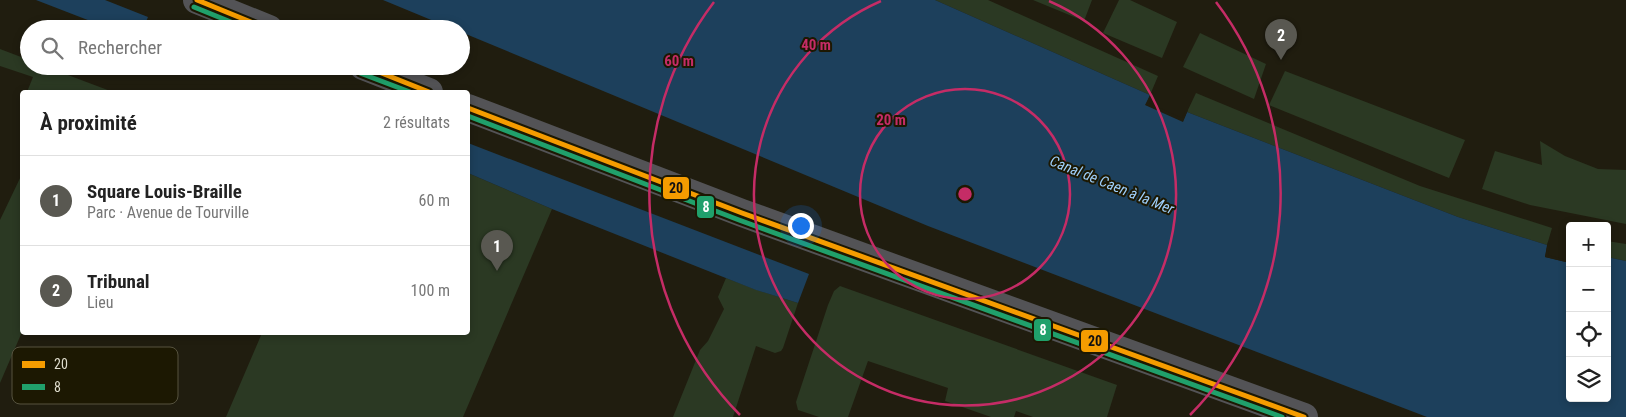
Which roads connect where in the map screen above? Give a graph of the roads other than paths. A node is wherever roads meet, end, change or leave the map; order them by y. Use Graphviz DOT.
graph roads {
  1 [pos="197,0"];
  2 [pos="247,20"];
  3 [pos="386,75"];
  4 [pos="424,90"];
  5 [pos="470,109"];
  6 [pos="1304,417"];
  1 -- 2 [label="street"];
  3 -- 4 [label="street"];
  5 -- 6 [label="street"];
}
